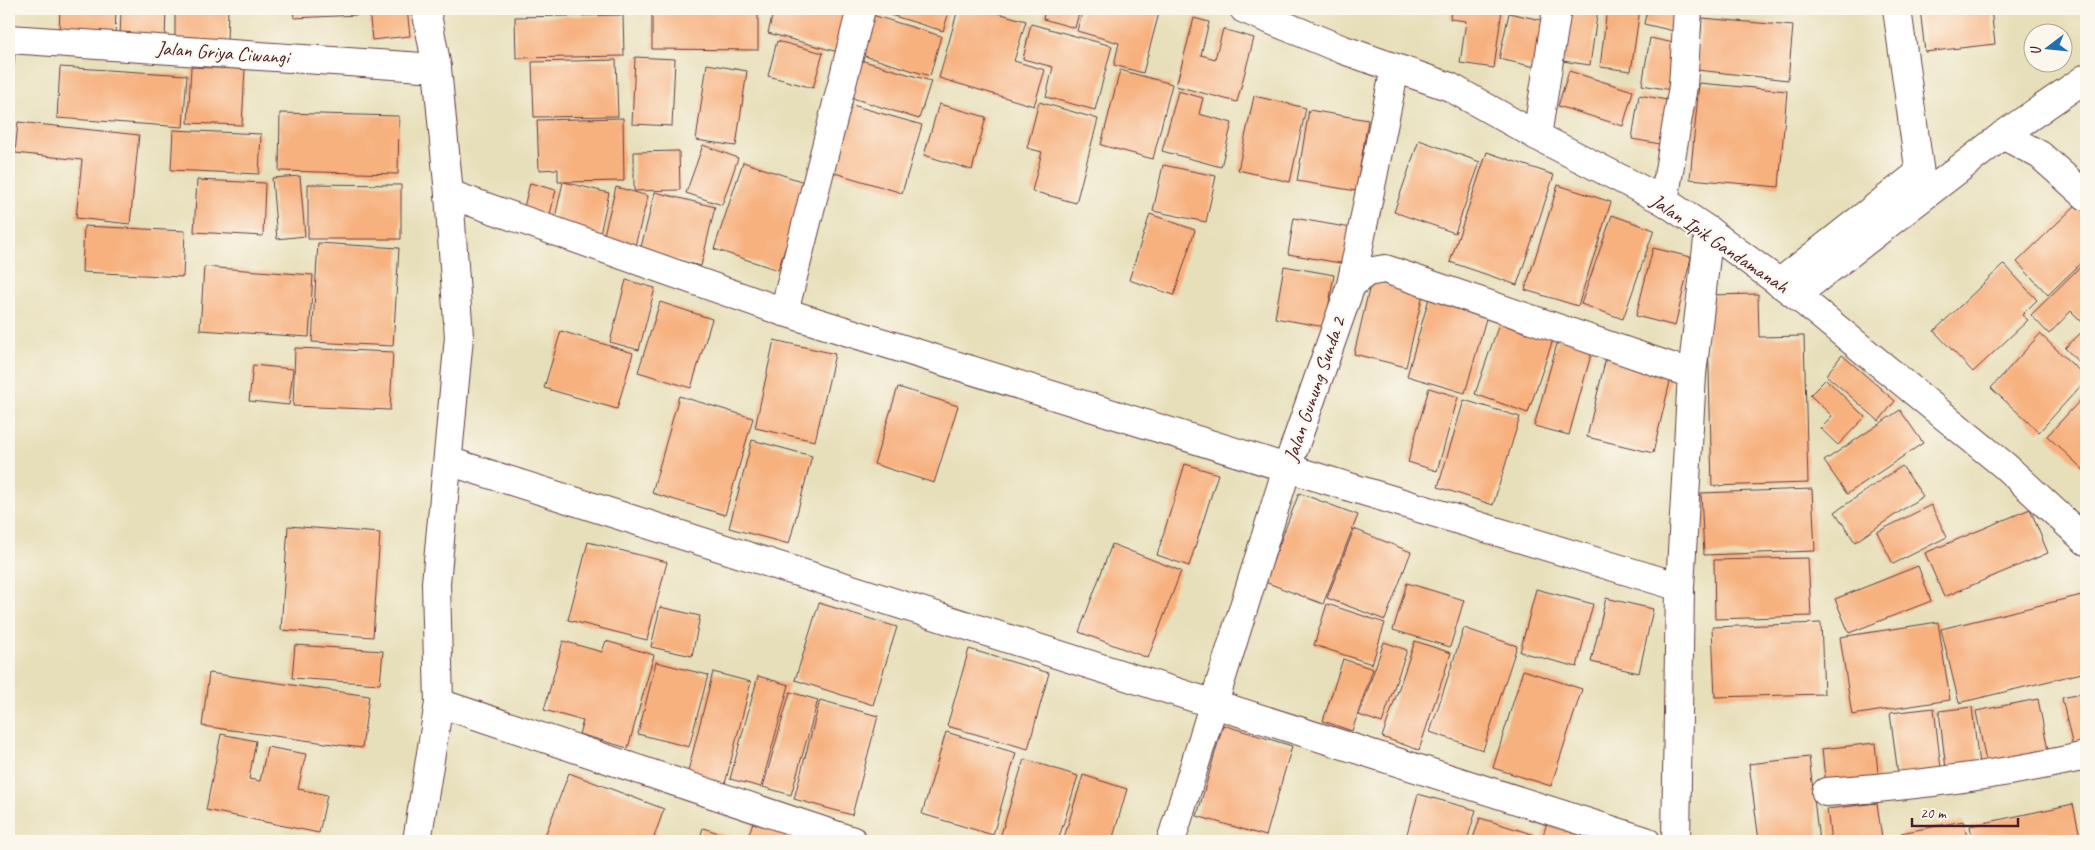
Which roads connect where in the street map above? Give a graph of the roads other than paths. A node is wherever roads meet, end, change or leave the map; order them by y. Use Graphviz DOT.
graph roads {
  1 [pos="426,9"];
  2 [pos="861,9"];
  3 [pos="1244,9"];
  4 [pos="1557,9"];
  5 [pos="1688,9"];
  6 [pos="1897,9"];
  7 [pos="9,39"];
  8 [pos="437,68"];
  9 [pos="1395,68"];
  10 [pos="2086,78"];
  11 [pos="2002,135"];
  12 [pos="1537,136"];
  13 [pos="1921,184"];
  14 [pos="449,194"];
  15 [pos="2086,196"];
  16 [pos="1664,201"];
  17 [pos="1709,231"];
  18 [pos="1350,285"];
  19 [pos="1788,289"];
  20 [pos="784,312"];
  21 [pos="1692,374"];
  22 [pos="448,461"];
  23 [pos="1287,468"];
  24 [pos="2086,541"];
  25 [pos="1680,587"];
  26 [pos="439,703"];
  27 [pos="1213,703"];
  28 [pos="2086,756"];
  29 [pos="1826,792"];
  30 [pos="417,841"];
  31 [pos="853,841"];
  32 [pos="1171,841"];
  33 [pos="1646,841"];
  34 [pos="1676,841"];
  1 -- 8 [label="street"];
  2 -- 20 [label="street"];
  3 -- 9 [label="street, Jalan Ipik Gandamanah"];
  4 -- 12 [label="street"];
  5 -- 16 [label="street"];
  6 -- 13 [label="street"];
  7 -- 8 [label="street, Jalan Griya Ciwangi"];
  8 -- 14 [label="street"];
  9 -- 12 [label="street, Jalan Ipik Gandamanah"];
  9 -- 18 [label="street, Jalan Gunung Sunda 2"];
  10 -- 11 [label="street"];
  11 -- 13 [label="street"];
  11 -- 15 [label="street"];
  12 -- 16 [label="street, Jalan Ipik Gandamanah"];
  13 -- 19 [label="street"];
  14 -- 20 [label="street"];
  14 -- 22 [label="street"];
  16 -- 17 [label="street, Jalan Ipik Gandamanah"];
  17 -- 19 [label="street, Jalan Ipik Gandamanah"];
  17 -- 21 [label="street"];
  18 -- 21 [label="street"];
  18 -- 23 [label="street, Jalan Gunung Sunda 2"];
  19 -- 24 [label="street, Jalan Ipik Gandamanah"];
  20 -- 23 [label="street"];
  21 -- 25 [label="street"];
  22 -- 26 [label="street"];
  22 -- 27 [label="street"];
  23 -- 25 [label="street"];
  23 -- 27 [label="street, Jalan Gunung Sunda 2"];
  25 -- 34 [label="street"];
  26 -- 30 [label="street"];
  26 -- 31 [label="street"];
  27 -- 32 [label="street, Jalan Gunung Sunda 2"];
  27 -- 33 [label="street"];
  28 -- 29 [label="street"];
}
